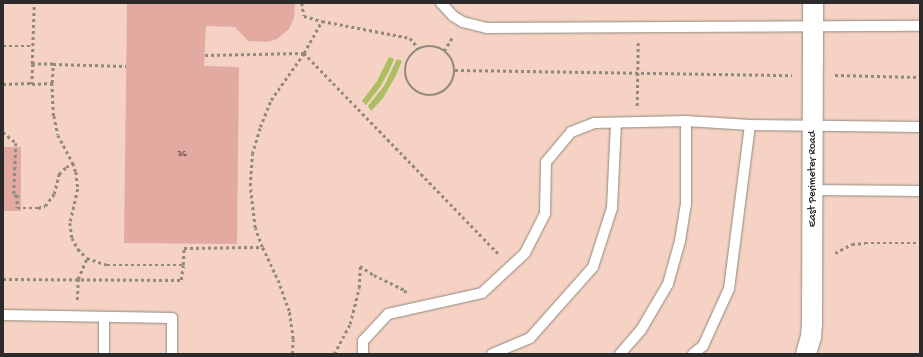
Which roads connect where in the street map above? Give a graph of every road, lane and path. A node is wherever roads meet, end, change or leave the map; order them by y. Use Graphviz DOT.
graph roads {
  1 [pos="34,3"];
  2 [pos="302,3"];
  3 [pos="441,3"];
  4 [pos="813,3"];
  5 [pos="322,21"];
  6 [pos="811,26"];
  7 [pos="920,26"];
  8 [pos="637,27"];
  9 [pos="3,46"];
  10 [pos="33,46"];
  11 [pos="419,49"];
  12 [pos="304,53"];
  13 [pos="205,55"];
  14 [pos="32,64"];
  15 [pos="53,64"];
  16 [pos="126,66"];
  17 [pos="455,70"];
  18 [pos="638,73"];
  19 [pos="814,75"];
  20 [pos="920,77"];
  21 [pos="52,83"];
  22 [pos="3,84"];
  23 [pos="32,84"];
  24 [pos="686,121"];
  25 [pos="616,123"];
  26 [pos="637,123"];
  27 [pos="750,125"];
  28 [pos="813,125"];
  29 [pos="920,127"];
  30 [pos="3,132"];
  31 [pos="73,163"];
  32 [pos="813,190"];
  33 [pos="920,191"];
  34 [pos="920,243"];
  35 [pos="262,247"];
  36 [pos="831,255"];
  37 [pos="87,258"];
  38 [pos="183,265"];
  39 [pos="510,266"];
  40 [pos="3,279"];
  41 [pos="78,279"];
  42 [pos="410,309"];
  43 [pos="3,315"];
  44 [pos="104,317"];
  45 [pos="625,352"];
  46 [pos="104,354"];
  47 [pos="172,354"];
  48 [pos="292,354"];
  49 [pos="334,354"];
  50 [pos="363,354"];
  51 [pos="492,354"];
  52 [pos="693,354"];
  53 [pos="806,354"];
  1 -- 10 [label="path"];
  2 -- 5 [label="path"];
  3 -- 8 [label="lane"];
  4 -- 6 [label="street, East Perimeter Road"];
  5 -- 11 [label="path"];
  5 -- 12 [label="path"];
  6 -- 7 [label="lane"];
  6 -- 8 [label="lane"];
  6 -- 19 [label="street, East Perimeter Road"];
  8 -- 18 [label="path"];
  9 -- 10 [label="path"];
  10 -- 14 [label="path"];
  11 -- 17 [label="path"];
  11 -- 17 [label="path"];
  12 -- 13 [label="path"];
  12 -- 35 [label="path"];
  12 -- 39 [label="path"];
  14 -- 15 [label="path"];
  14 -- 23 [label="path"];
  15 -- 16 [label="path"];
  15 -- 21 [label="path"];
  17 -- 18 [label="path"];
  18 -- 19 [label="path"];
  18 -- 26 [label="path"];
  19 -- 20 [label="path"];
  19 -- 28 [label="street, East Perimeter Road"];
  21 -- 23 [label="path"];
  21 -- 31 [label="path"];
  22 -- 23 [label="path"];
  24 -- 26 [label="lane"];
  24 -- 27 [label="lane"];
  24 -- 45 [label="lane"];
  25 -- 26 [label="lane"];
  25 -- 39 [label="lane"];
  25 -- 51 [label="lane"];
  27 -- 28 [label="lane"];
  27 -- 52 [label="lane"];
  28 -- 29 [label="lane"];
  28 -- 32 [label="street, East Perimeter Road"];
  30 -- 31 [label="path"];
  31 -- 37 [label="path"];
  32 -- 33 [label="lane"];
  32 -- 53 [label="street, East Perimeter Road"];
  34 -- 36 [label="path"];
  35 -- 38 [label="path"];
  35 -- 48 [label="path"];
  37 -- 38 [label="path"];
  37 -- 41 [label="path"];
  38 -- 41 [label="path"];
  39 -- 42 [label="lane"];
  40 -- 41 [label="path"];
  42 -- 49 [label="path"];
  42 -- 50 [label="lane"];
  43 -- 44 [label="lane"];
  44 -- 46 [label="lane"];
  44 -- 47 [label="lane"];
}
